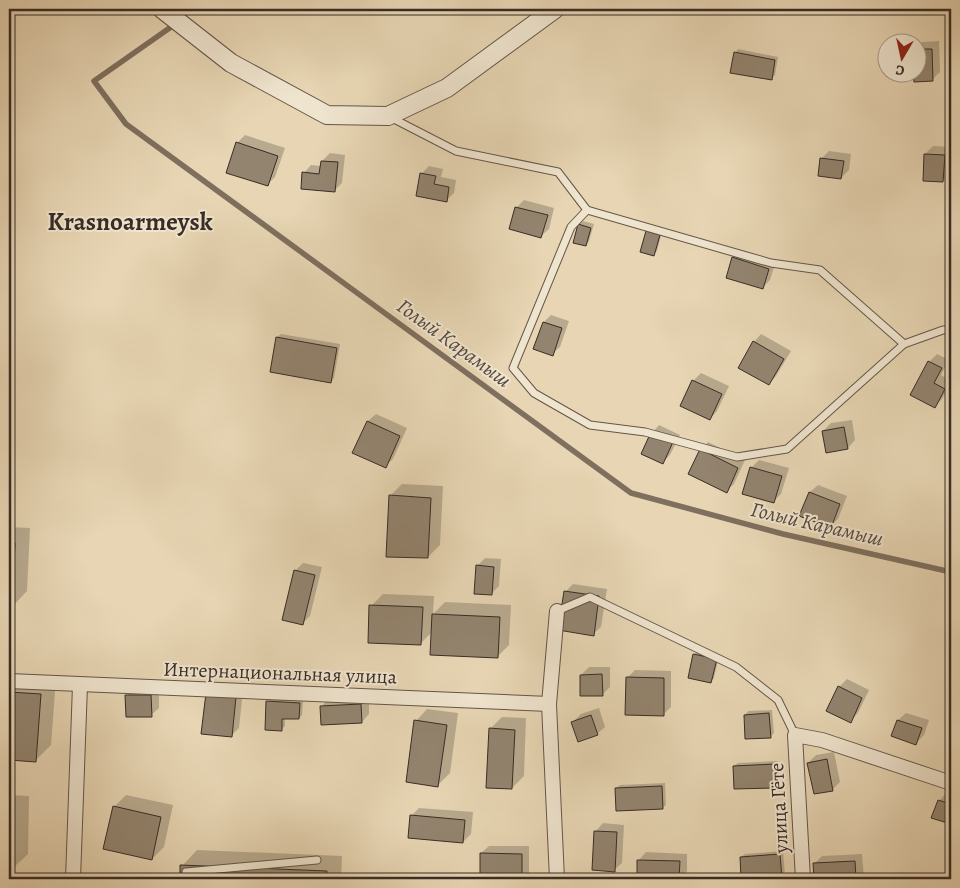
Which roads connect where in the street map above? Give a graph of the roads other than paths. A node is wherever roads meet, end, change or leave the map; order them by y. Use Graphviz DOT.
graph roads {
  1 [pos="162,9"];
  2 [pos="555,9"];
  3 [pos="388,116"];
  4 [pos="587,210"];
  5 [pos="951,330"];
  6 [pos="904,344"];
  7 [pos="557,611"];
  8 [pos="9,681"];
  9 [pos="80,685"];
  10 [pos="549,704"];
  11 [pos="795,735"];
  12 [pos="951,783"];
  13 [pos="317,860"];
  14 [pos="73,879"];
  15 [pos="186,879"];
  16 [pos="557,879"];
  17 [pos="803,879"];
  1 -- 3 [label="street"];
  2 -- 3 [label="street"];
  3 -- 4 [label="lane"];
  4 -- 6 [label="lane"];
  4 -- 6 [label="lane"];
  5 -- 6 [label="lane"];
  7 -- 10 [label="street"];
  7 -- 11 [label="lane"];
  8 -- 9 [label="street, Интернациональная улица"];
  9 -- 10 [label="street, Интернациональная улица"];
  9 -- 14 [label="street"];
  10 -- 16 [label="street"];
  11 -- 12 [label="street"];
  11 -- 17 [label="street, улица Гёте"];
  13 -- 15 [label="lane"];
}
